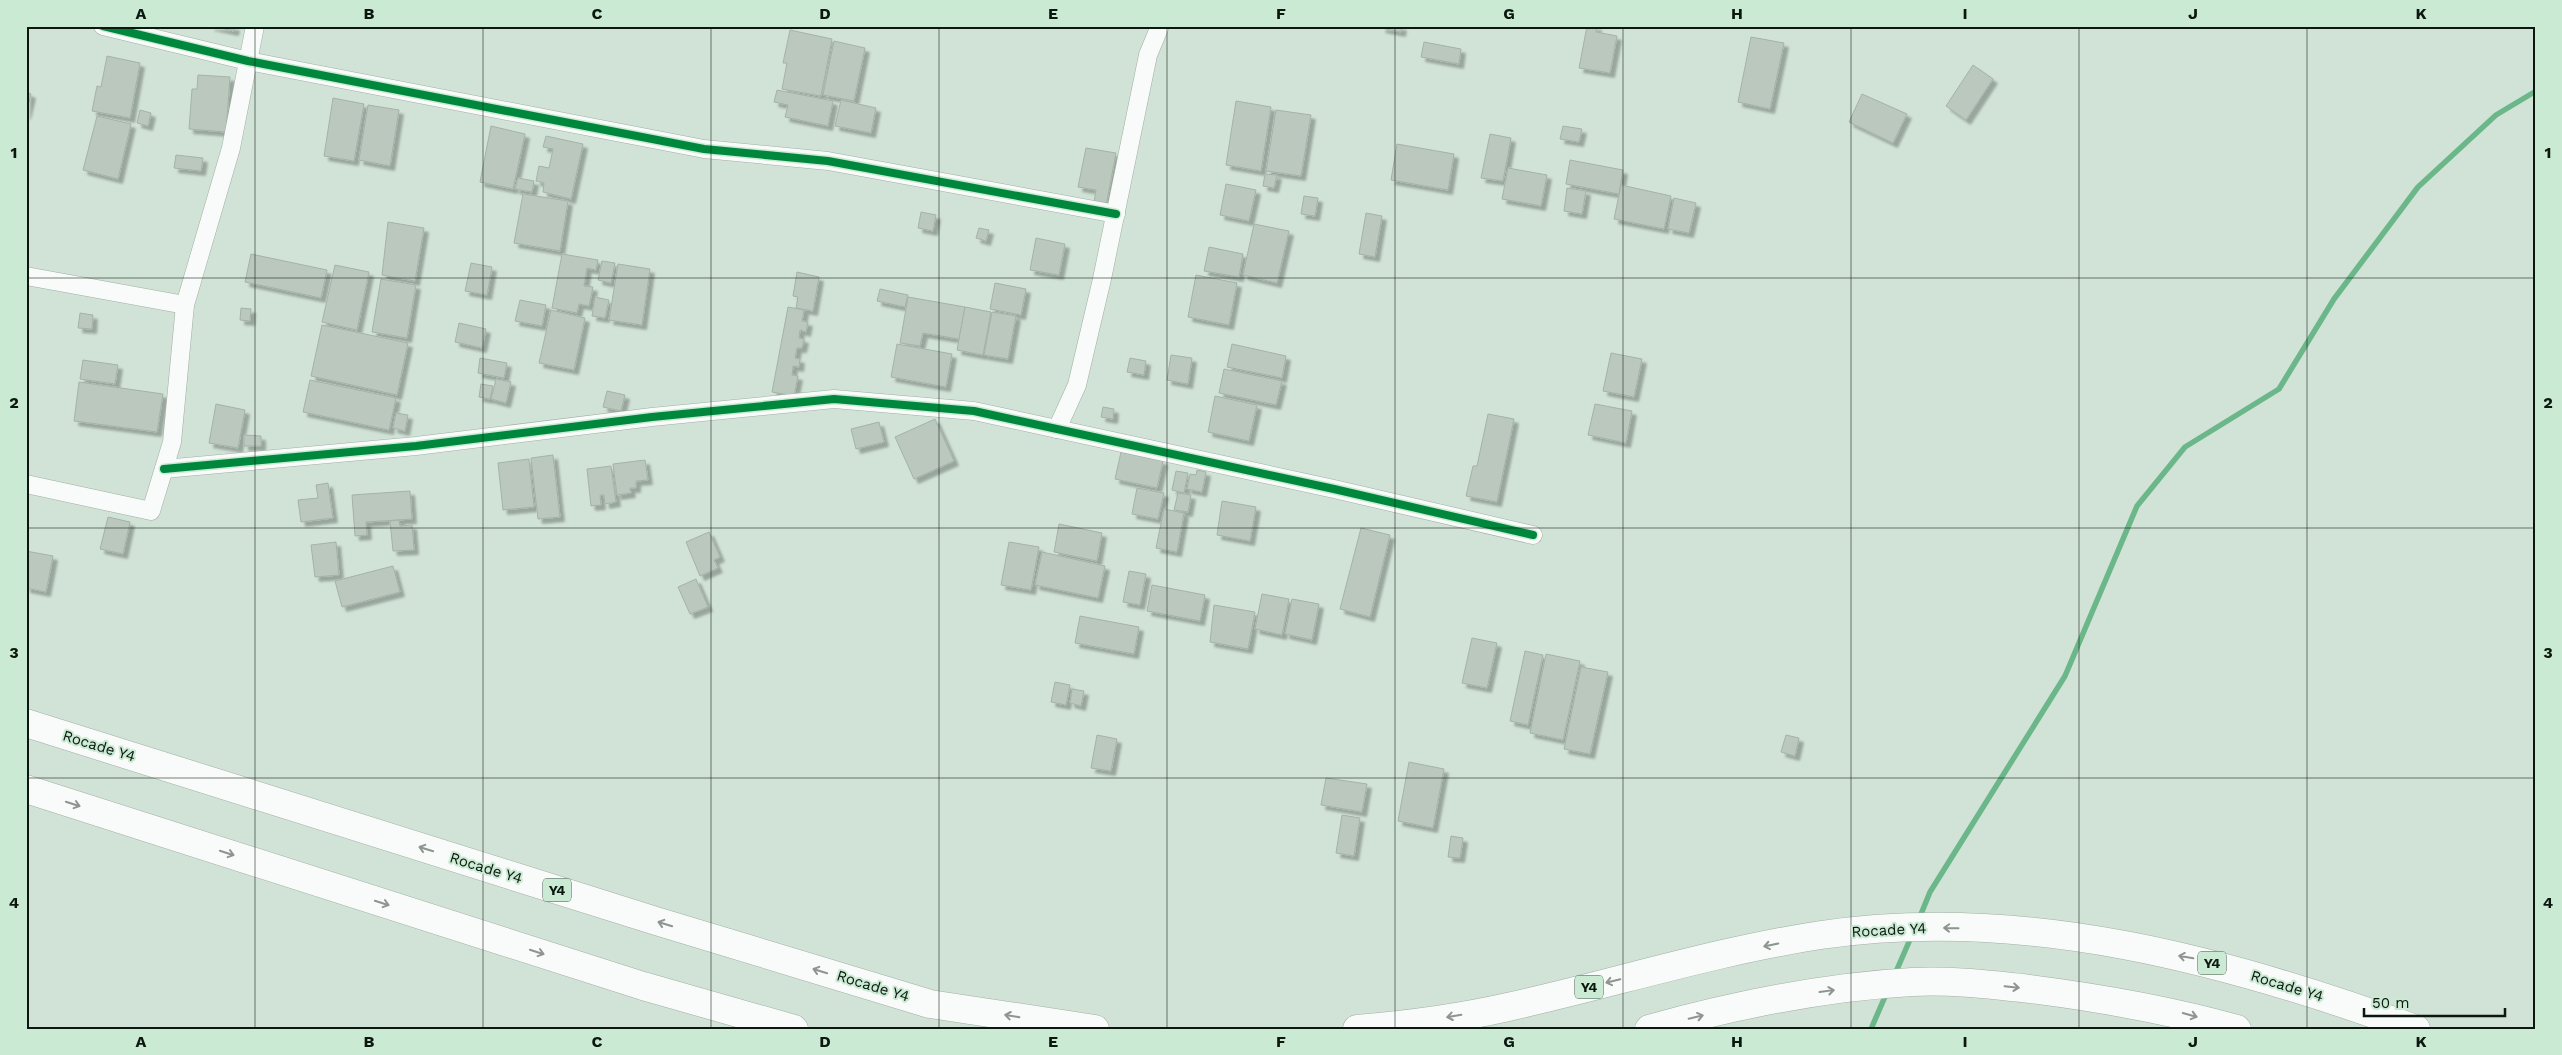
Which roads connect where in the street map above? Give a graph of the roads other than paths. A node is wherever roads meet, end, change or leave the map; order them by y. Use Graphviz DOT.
graph roads {
  1 [pos="103,26"];
  2 [pos="255,26"];
  3 [pos="1160,26"];
  4 [pos="248,61"];
  5 [pos="1116,214"];
  6 [pos="26,276"];
  7 [pos="185,305"];
  8 [pos="1057,429"];
  9 [pos="164,469"];
  10 [pos="26,484"];
  11 [pos="1533,535"];
  12 [pos="26,723"];
  13 [pos="26,789"];
  14 [pos="794,1029"];
  15 [pos="1095,1029"];
  16 [pos="1358,1029"];
  17 [pos="1649,1029"];
  18 [pos="2237,1029"];
  19 [pos="2416,1029"];
  1 -- 4 [label="street"];
  2 -- 4 [label="street"];
  3 -- 5 [label="street"];
  4 -- 5 [label="street"];
  4 -- 7 [label="street"];
  5 -- 8 [label="street"];
  6 -- 7 [label="street"];
  7 -- 9 [label="street"];
  8 -- 9 [label="street"];
  8 -- 11 [label="street"];
  9 -- 10 [label="street"];
  15 -- 12 [label="highway, Rocade Y4 / Y4, one-way"];
  13 -- 14 [label="highway, one-way"];
  19 -- 16 [label="highway, Rocade Y4 / Y4, one-way"];
  17 -- 18 [label="highway, one-way"];
}
